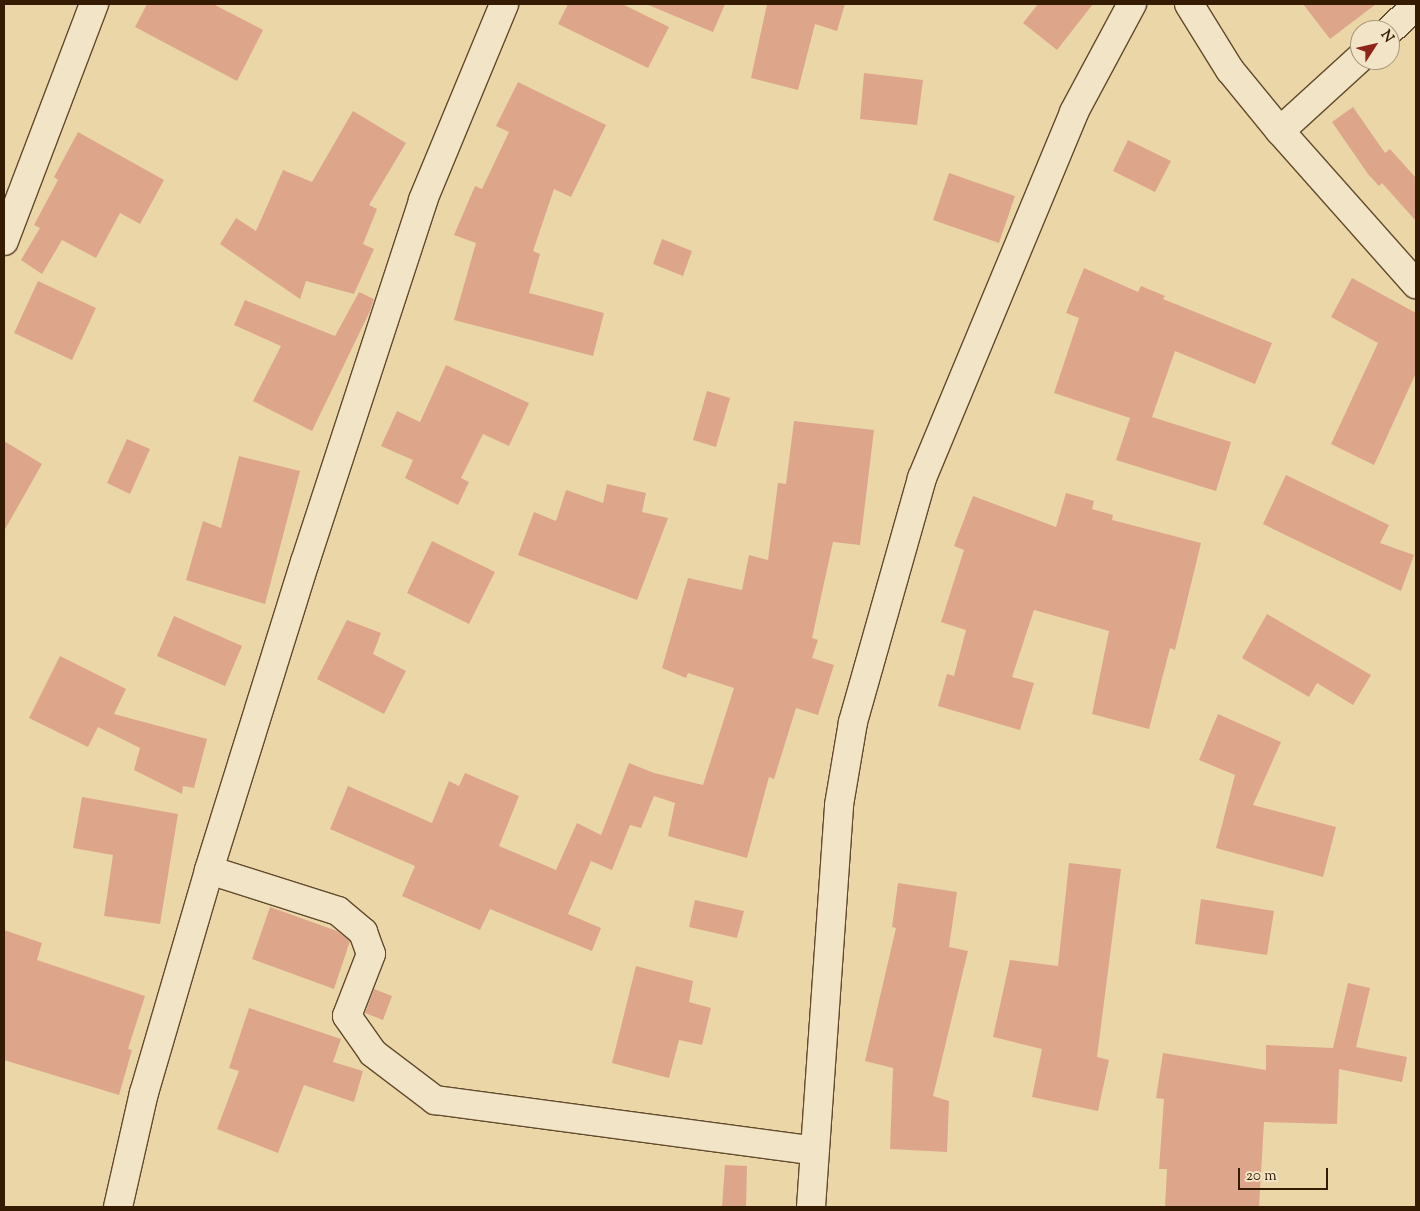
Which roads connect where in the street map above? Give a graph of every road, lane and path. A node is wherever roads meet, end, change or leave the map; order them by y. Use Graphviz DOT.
graph roads {
  1 [pos="94,4"];
  2 [pos="504,4"];
  3 [pos="1132,4"];
  4 [pos="1189,4"];
  5 [pos="1416,6"];
  6 [pos="1400,21"];
  7 [pos="1350,67"];
  8 [pos="1280,131"];
  9 [pos="4,240"];
  10 [pos="1416,284"];
  11 [pos="208,870"];
  12 [pos="812,1150"];
  13 [pos="118,1207"];
  14 [pos="811,1207"];
  1 -- 9 [label="street"];
  2 -- 11 [label="street"];
  3 -- 12 [label="street"];
  4 -- 8 [label="street"];
  5 -- 6 [label="street"];
  7 -- 8 [label="street"];
  8 -- 10 [label="street"];
  11 -- 12 [label="street"];
  11 -- 13 [label="street"];
  12 -- 14 [label="street"];
}
